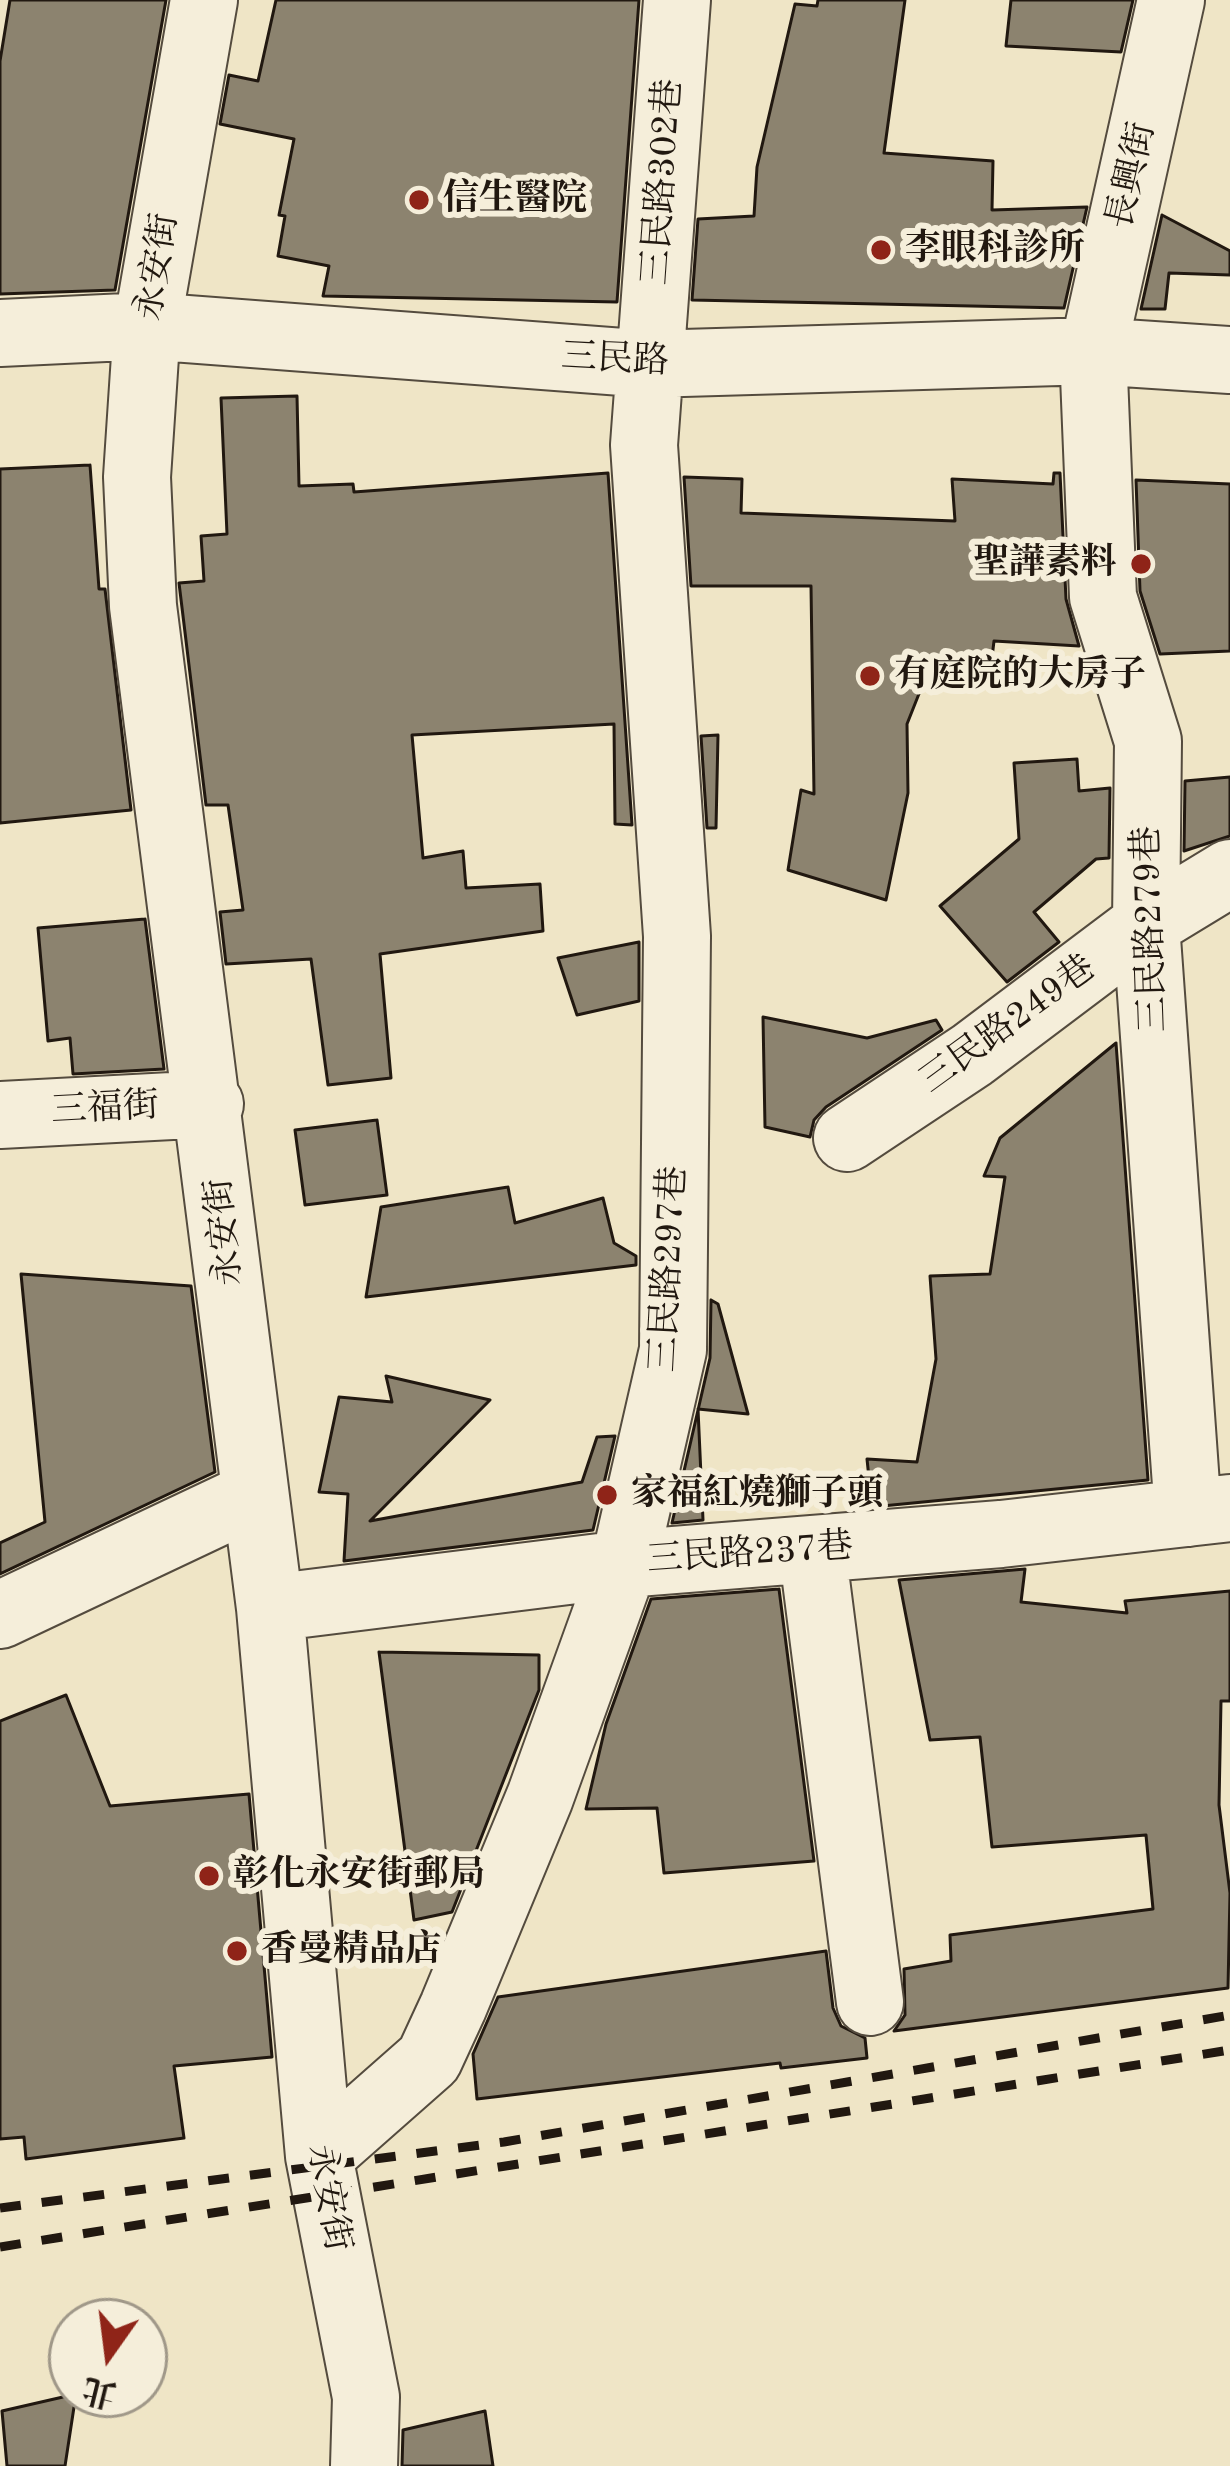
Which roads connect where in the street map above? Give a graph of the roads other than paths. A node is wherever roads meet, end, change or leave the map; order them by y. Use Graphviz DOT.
graph roads {
  1 [pos="203,0"];
  2 [pos="677,0"];
  3 [pos="1171,0"];
  4 [pos="147,326"];
  5 [pos="0,333"];
  6 [pos="1093,351"];
  7 [pos="1230,360"];
  8 [pos="649,364"];
  9 [pos="1230,873"];
  10 [pos="1146,924"];
  11 [pos="210,1104"];
  12 [pos="0,1114"];
  13 [pos="847,1138"];
  14 [pos="254,1495"];
  15 [pos="1209,1510"];
  16 [pos="812,1549"];
  17 [pos="624,1564"];
  18 [pos="270,1608"];
  19 [pos="0,1615"];
  20 [pos="870,2002"];
  21 [pos="319,2156"];
  22 [pos="364,2466"];
  1 -- 4 [label="street, 永安街"];
  2 -- 8 [label="street, 三民路302巷"];
  3 -- 6 [label="street, 長興街"];
  4 -- 5 [label="street, 三民路"];
  4 -- 8 [label="street, 三民路"];
  4 -- 11 [label="street, 永安街"];
  6 -- 7 [label="street, 三民路"];
  6 -- 8 [label="street, 三民路"];
  6 -- 10 [label="street, 三民路279巷"];
  8 -- 17 [label="street, 三民路297巷"];
  9 -- 10 [label="street, 三民路249巷"];
  10 -- 13 [label="street, 三民路249巷"];
  10 -- 15 [label="street, 三民路279巷"];
  11 -- 12 [label="street, 三福街"];
  11 -- 14 [label="street, 永安街"];
  14 -- 18 [label="street, 永安街"];
  14 -- 19 [label="street"];
  15 -- 16 [label="street, 三民路237巷"];
  16 -- 17 [label="street, 三民路237巷"];
  16 -- 20 [label="street"];
  17 -- 18 [label="street, 三民路237巷"];
  17 -- 21 [label="street, 三民路297巷"];
  18 -- 21 [label="street, 永安街"];
  21 -- 22 [label="street, 永安街"];
}
